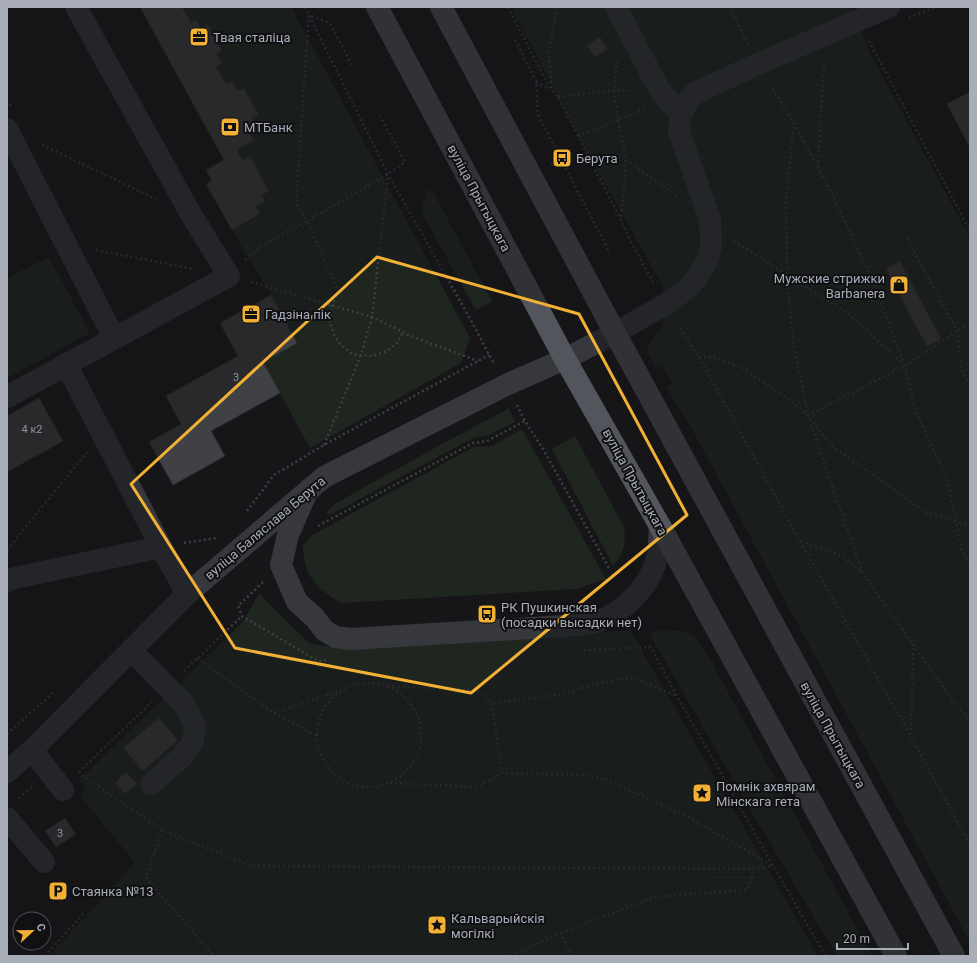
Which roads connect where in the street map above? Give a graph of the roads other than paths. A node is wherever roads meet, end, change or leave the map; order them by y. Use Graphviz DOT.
graph roads {
  1 [pos="76,7"];
  2 [pos="376,7"];
  3 [pos="441,7"];
  4 [pos="616,7"];
  5 [pos="889,7"];
  6 [pos="681,115"];
  7 [pos="7,129"];
  8 [pos="21,152"];
  9 [pos="615,333"];
  10 [pos="114,338"];
  11 [pos="565,359"];
  12 [pos="66,364"];
  13 [pos="7,397"];
  14 [pos="307,492"];
  15 [pos="660,526"];
  16 [pos="161,547"];
  17 [pos="7,581"];
  18 [pos="186,595"];
  19 [pos="131,650"];
  20 [pos="32,750"];
  21 [pos="7,772"];
  22 [pos="151,784"];
  23 [pos="63,790"];
  24 [pos="7,818"];
  25 [pos="44,862"];
  26 [pos="896,956"];
  27 [pos="954,956"];
  1 -- 10 [label="street"];
  2 -- 11 [label="main road, вуліца Прытыцкага"];
  3 -- 9 [label="main road, вуліца Прытыцкага"];
  4 -- 6 [label="street"];
  5 -- 6 [label="street"];
  6 -- 9 [label="street, вуліца Баляслава Берута"];
  7 -- 8 [label="street"];
  8 -- 10 [label="street"];
  9 -- 11 [label="street, вуліца Баляслава Берута"];
  9 -- 27 [label="main road, вуліца Прытыцкага"];
  10 -- 12 [label="street"];
  11 -- 14 [label="street, вуліца Баляслава Берута"];
  11 -- 15 [label="main road, вуліца Прытыцкага"];
  12 -- 13 [label="street"];
  12 -- 16 [label="street"];
  14 -- 15 [label="street"];
  14 -- 18 [label="street, вуліца Баляслава Берута"];
  15 -- 26 [label="main road, вуліца Прытыцкага"];
  16 -- 17 [label="street"];
  16 -- 18 [label="street"];
  18 -- 19 [label="street, вуліца Баляслава Берута"];
  19 -- 20 [label="street, вуліца Баляслава Берута"];
  19 -- 22 [label="street"];
  20 -- 21 [label="street, вуліца Баляслава Берута"];
  20 -- 23 [label="street"];
  24 -- 25 [label="street"];
}
